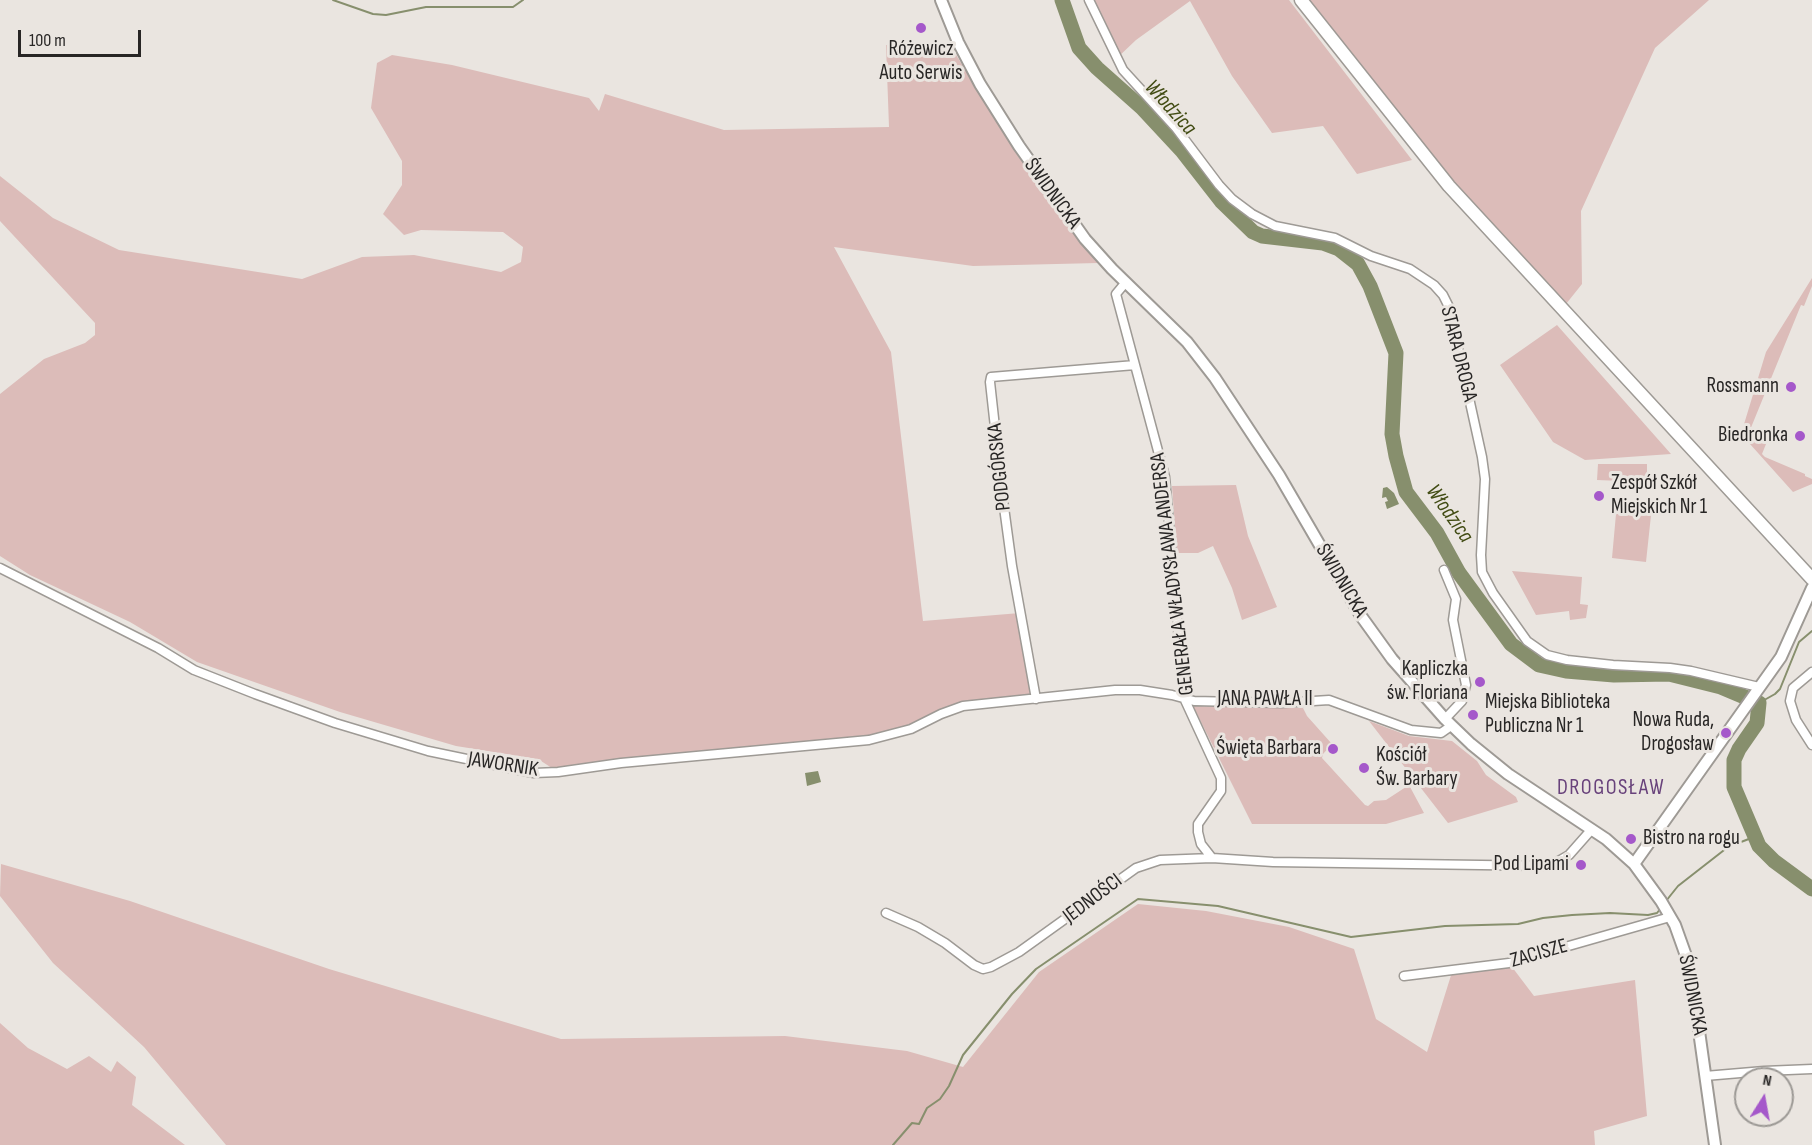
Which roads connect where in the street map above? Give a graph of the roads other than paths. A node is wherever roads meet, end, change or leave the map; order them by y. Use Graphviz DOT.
graph roads {
  1 [pos="941,0"];
  2 [pos="1089,0"];
  3 [pos="1301,0"];
  4 [pos="1126,282"];
  5 [pos="1136,365"];
  6 [pos="0,568"];
  7 [pos="1444,570"];
  8 [pos="1812,579"];
  9 [pos="1812,588"];
  10 [pos="1812,672"];
  11 [pos="1756,691"];
  12 [pos="1184,698"];
  13 [pos="1036,699"];
  14 [pos="1448,723"];
  15 [pos="1812,745"];
  16 [pos="1592,829"];
  17 [pos="1212,858"];
  18 [pos="1634,864"];
  19 [pos="1666,908"];
  20 [pos="886,914"];
  21 [pos="1404,975"];
  22 [pos="1812,1069"];
  23 [pos="1706,1076"];
  24 [pos="1715,1145"];
  1 -- 4 [label="street, ŚWIDNICKA"];
  2 -- 11 [label="street, STARA DROGA"];
  3 -- 8 [label="main road"];
  4 -- 5 [label="street, GENERAŁA WŁADYSŁAWA ANDERSA"];
  4 -- 14 [label="street, ŚWIDNICKA"];
  5 -- 12 [label="street, GENERAŁA WŁADYSŁAWA ANDERSA"];
  5 -- 13 [label="street, PODGÓRSKA"];
  6 -- 13 [label="street, JAWORNIK"];
  7 -- 14 [label="street"];
  9 -- 11 [label="street"];
  10 -- 15 [label="street"];
  11 -- 18 [label="street"];
  12 -- 13 [label="street, JANA PAWŁA II"];
  12 -- 14 [label="street, JANA PAWŁA II"];
  12 -- 17 [label="street, GENERAŁA WŁADYSŁAWA ANDERSA"];
  14 -- 16 [label="street, ŚWIDNICKA"];
  16 -- 17 [label="street"];
  16 -- 18 [label="street, ŚWIDNICKA"];
  17 -- 20 [label="street, JEDNOŚCI"];
  18 -- 19 [label="street, ŚWIDNICKA"];
  19 -- 21 [label="street, ZACISZE"];
  19 -- 23 [label="street, ŚWIDNICKA"];
  22 -- 23 [label="street"];
  23 -- 24 [label="street, ŚWIDNICKA"];
}
